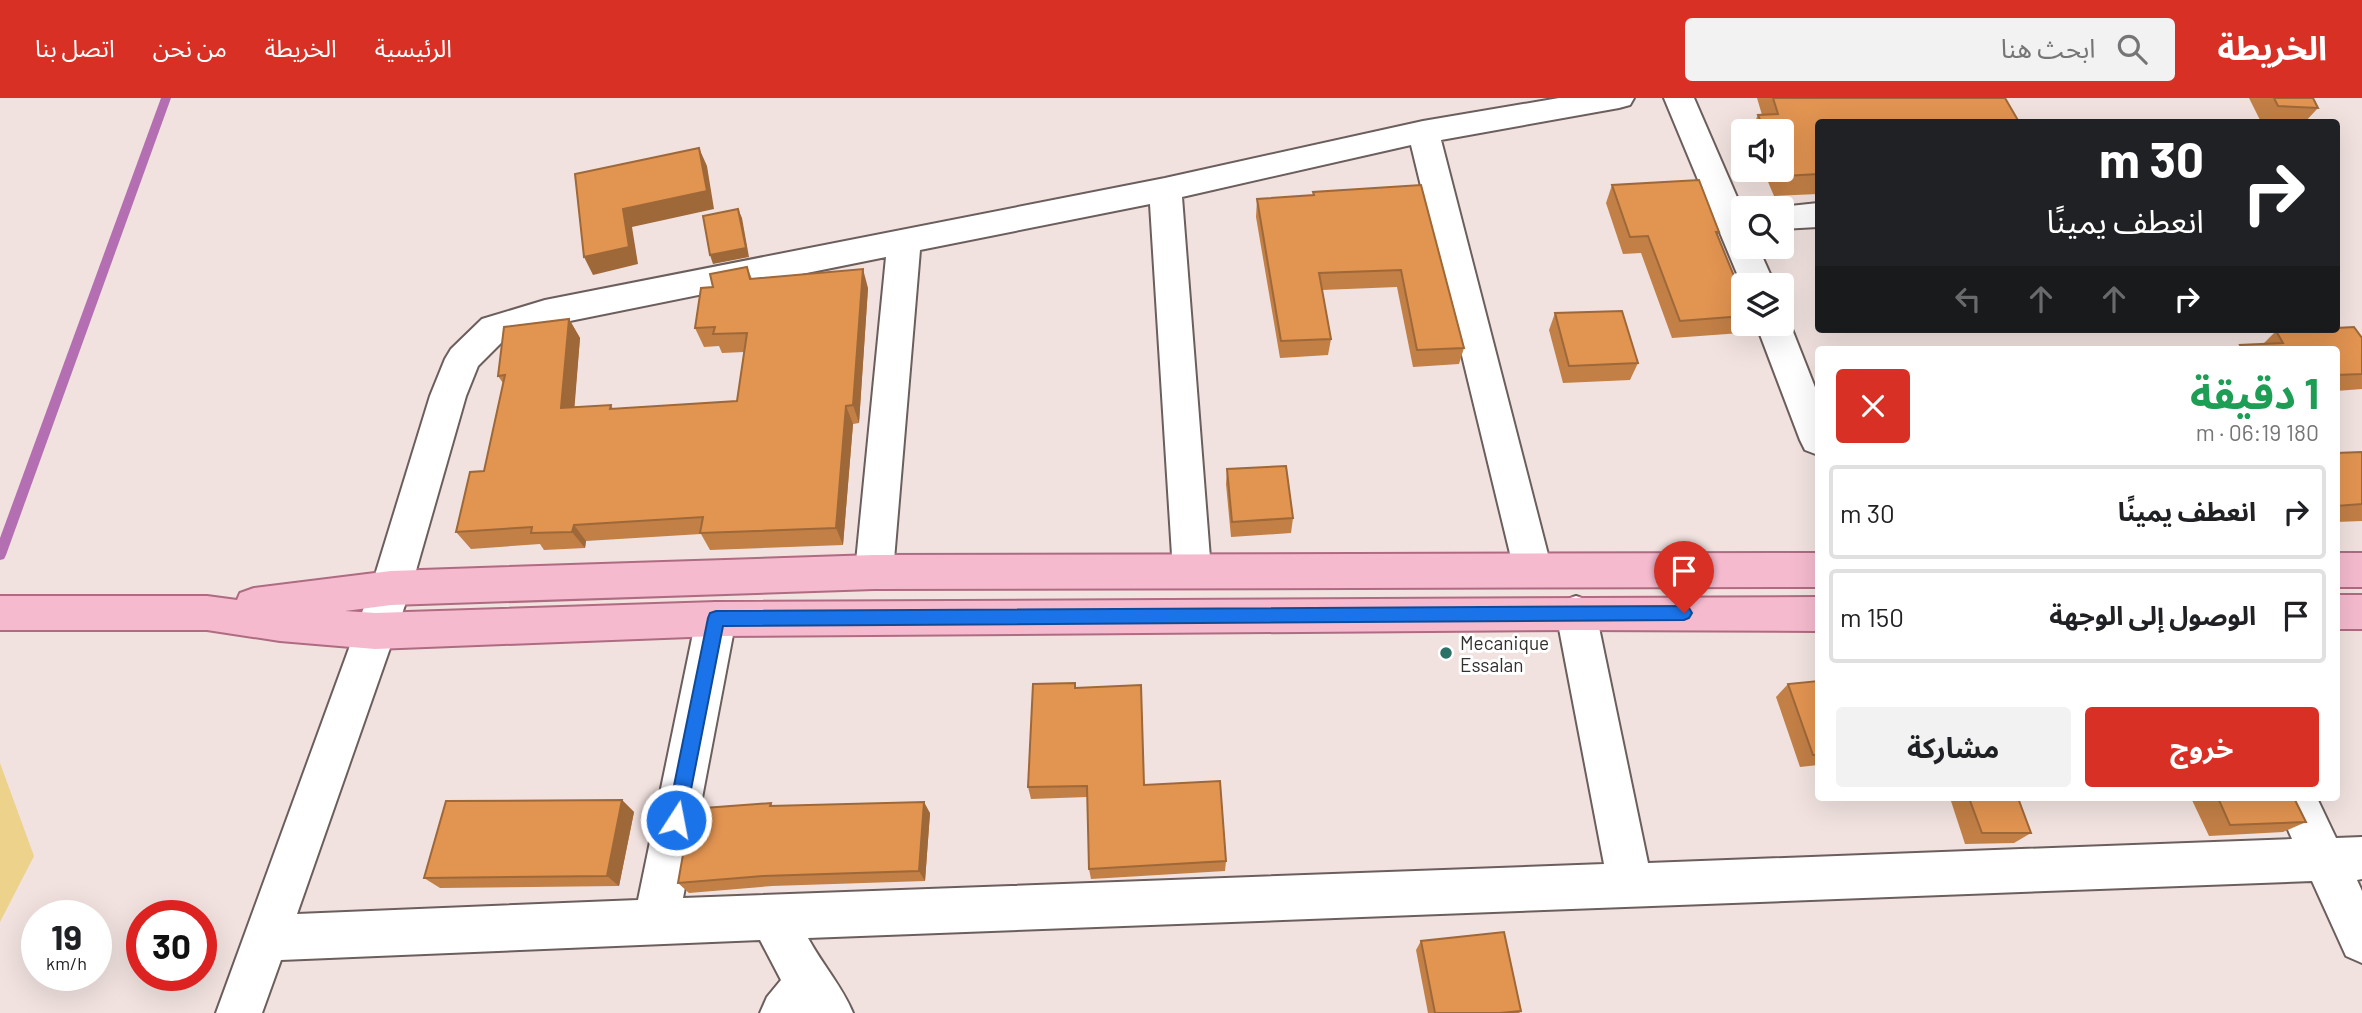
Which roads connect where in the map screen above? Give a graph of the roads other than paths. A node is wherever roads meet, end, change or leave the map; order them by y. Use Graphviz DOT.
graph roads {
  1 [pos="1619,98"];
  2 [pos="1679,98"];
  3 [pos="1423,132"];
  4 [pos="1165,189"];
  5 [pos="1731,206"];
  6 [pos="1815,215"];
  7 [pos="1794,216"];
  8 [pos="904,241"];
  9 [pos="1778,336"];
  10 [pos="1815,432"];
  11 [pos="1533,570"];
  12 [pos="1815,570"];
  13 [pos="2340,570"];
  14 [pos="2362,570"];
  15 [pos="1192,571"];
  16 [pos="874,572"];
  17 [pos="391,588"];
  18 [pos="2340,612"];
  19 [pos="2362,612"];
  20 [pos="0,613"];
  21 [pos="207,613"];
  22 [pos="1576,613"];
  23 [pos="1815,614"];
  24 [pos="716,618"];
  25 [pos="375,631"];
  26 [pos="2297,801"];
  27 [pos="2342,858"];
  28 [pos="1630,884"];
  29 [pos="772,917"];
  30 [pos="656,921"];
  31 [pos="265,938"];
  32 [pos="2362,940"];
  33 [pos="807,1004"];
  34 [pos="239,1013"];
  1 -- 3 [label="street"];
  2 -- 5 [label="street"];
  3 -- 4 [label="street"];
  3 -- 11 [label="street"];
  4 -- 8 [label="street"];
  4 -- 15 [label="street"];
  6 -- 7 [label="street"];
  8 -- 16 [label="street"];
  8 -- 17 [label="street"];
  9 -- 10 [label="street"];
  11 -- 12 [label="main road"];
  11 -- 15 [label="main road"];
  13 -- 14 [label="main road"];
  15 -- 16 [label="main road"];
  16 -- 17 [label="main road"];
  17 -- 21 [label="main road"];
  17 -- 25 [label="street"];
  18 -- 19 [label="main road"];
  20 -- 21 [label="main road"];
  21 -- 25 [label="main road"];
  22 -- 23 [label="main road"];
  22 -- 24 [label="main road"];
  22 -- 28 [label="street"];
  24 -- 25 [label="main road"];
  24 -- 30 [label="street"];
  25 -- 31 [label="street"];
  26 -- 27 [label="street"];
  27 -- 28 [label="street"];
  27 -- 32 [label="street"];
  28 -- 29 [label="street"];
  29 -- 30 [label="street"];
  29 -- 33 [label="street"];
  30 -- 31 [label="street"];
  31 -- 34 [label="street"];
}
